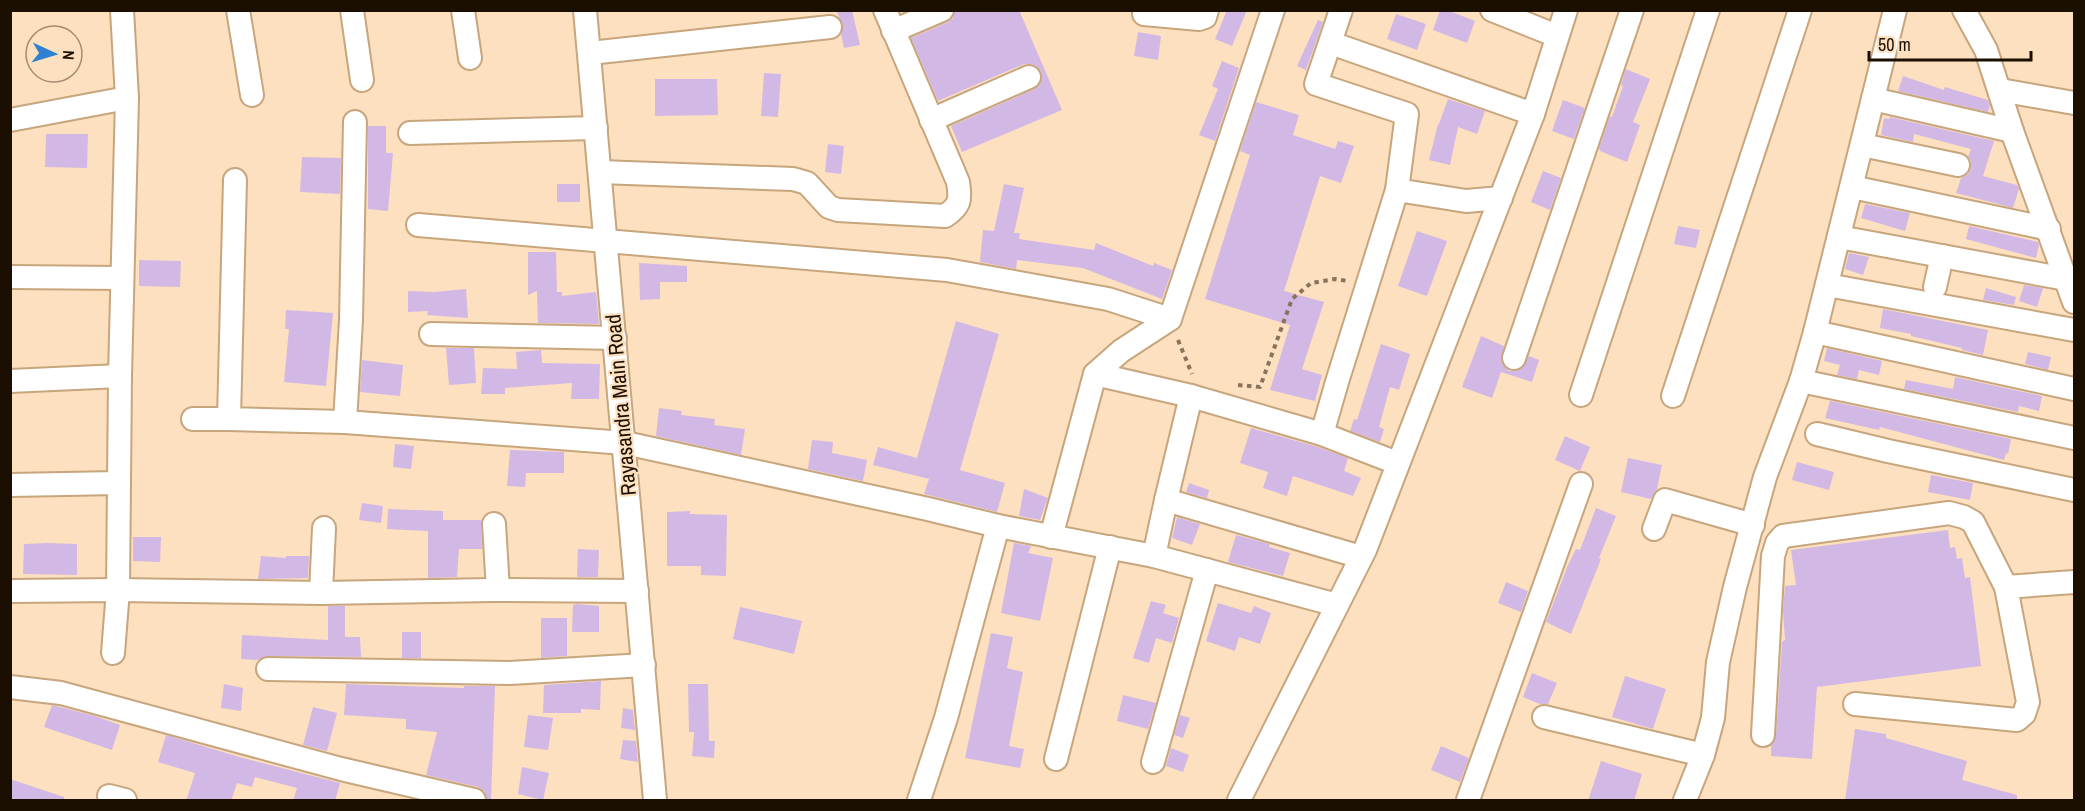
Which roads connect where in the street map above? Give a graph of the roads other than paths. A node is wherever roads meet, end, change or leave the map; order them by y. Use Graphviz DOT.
graph roads {
  1 [pos="122,10"];
  2 [pos="238,10"];
  3 [pos="352,10"];
  4 [pos="463,10"];
  5 [pos="585,10"];
  6 [pos="942,10"];
  7 [pos="1207,10"];
  8 [pos="1273,10"];
  9 [pos="1341,10"];
  10 [pos="1492,10"];
  11 [pos="1566,10"];
  12 [pos="1632,10"];
  13 [pos="1708,10"];
  14 [pos="1800,10"];
  15 [pos="1896,10"];
  16 [pos="1964,10"];
  17 [pos="1144,14"];
  18 [pos="889,21"];
  19 [pos="830,27"];
  20 [pos="1557,36"];
  21 [pos="1330,42"];
  22 [pos="590,53"];
  23 [pos="470,58"];
  24 [pos="1029,77"];
  25 [pos="362,80"];
  26 [pos="2000,90"];
  27 [pos="252,95"];
  28 [pos="127,98"];
  29 [pos="1873,99"];
  30 [pos="2074,103"];
  31 [pos="1533,114"];
  32 [pos="10,120"];
  33 [pos="931,120"];
  34 [pos="356,122"];
  35 [pos="596,128"];
  36 [pos="2012,131"];
  37 [pos="410,133"];
  38 [pos="1862,145"];
  39 [pos="1958,165"];
  40 [pos="600,172"];
  41 [pos="235,180"];
  42 [pos="1852,187"];
  43 [pos="1397,190"];
  44 [pos="1501,198"];
  45 [pos="418,225"];
  46 [pos="2049,229"];
  47 [pos="1839,237"];
  48 [pos="605,240"];
  49 [pos="1942,256"];
  50 [pos="10,277"];
  51 [pos="122,278"];
  52 [pos="2066,279"];
  53 [pos="1827,285"];
  54 [pos="1935,287"];
  55 [pos="2074,302"];
  56 [pos="1170,320"];
  57 [pos="2074,330"];
  58 [pos="1815,332"];
  59 [pos="431,334"];
  60 [pos="615,338"];
  61 [pos="1514,358"];
  62 [pos="1095,374"];
  63 [pos="120,376"];
  64 [pos="10,381"];
  65 [pos="1801,381"];
  66 [pos="2074,389"];
  67 [pos="1581,394"];
  68 [pos="1191,396"];
  69 [pos="1673,396"];
  70 [pos="193,418"];
  71 [pos="229,419"];
  72 [pos="345,422"];
  73 [pos="1817,434"];
  74 [pos="1322,435"];
  75 [pos="2074,438"];
  76 [pos="625,443"];
  77 [pos="1397,463"];
  78 [pos="119,483"];
  79 [pos="10,484"];
  80 [pos="1581,484"];
  81 [pos="2074,490"];
  82 [pos="1166,500"];
  83 [pos="494,524"];
  84 [pos="1753,525"];
  85 [pos="998,526"];
  86 [pos="324,528"];
  87 [pos="1654,529"];
  88 [pos="1051,537"];
  89 [pos="1110,547"];
  90 [pos="1154,556"];
  91 [pos="1361,557"];
  92 [pos="1207,570"];
  93 [pos="2074,582"];
  94 [pos="2006,587"];
  95 [pos="118,590"];
  96 [pos="498,590"];
  97 [pos="10,591"];
  98 [pos="637,591"];
  99 [pos="321,593"];
  100 [pos="1337,605"];
  101 [pos="113,653"];
  102 [pos="644,665"];
  103 [pos="268,669"];
  104 [pos="10,687"];
  105 [pos="1855,704"];
  106 [pos="1544,717"];
  107 [pos="1763,735"];
  108 [pos="1703,755"];
  109 [pos="1056,759"];
  110 [pos="1153,762"];
  111 [pos="660,798"];
  112 [pos="924,799"];
  113 [pos="474,801"];
  114 [pos="1239,801"];
  115 [pos="1467,801"];
  116 [pos="1685,801"];
  1 -- 28 [label="street"];
  2 -- 27 [label="street"];
  3 -- 25 [label="street"];
  4 -- 23 [label="street"];
  5 -- 22 [label="street, Rayasandra Main Road"];
  6 -- 18 [label="street"];
  7 -- 17 [label="street"];
  8 -- 56 [label="street"];
  9 -- 21 [label="street"];
  10 -- 20 [label="street"];
  11 -- 20 [label="street"];
  12 -- 61 [label="street"];
  13 -- 67 [label="street"];
  14 -- 69 [label="street"];
  15 -- 29 [label="street"];
  16 -- 26 [label="street"];
  18 -- 33 [label="street"];
  19 -- 22 [label="street"];
  20 -- 31 [label="street"];
  21 -- 31 [label="street"];
  21 -- 43 [label="street"];
  22 -- 35 [label="street, Rayasandra Main Road"];
  24 -- 33 [label="street"];
  26 -- 30 [label="street"];
  26 -- 36 [label="street"];
  28 -- 32 [label="street"];
  28 -- 51 [label="street"];
  29 -- 36 [label="street"];
  29 -- 38 [label="street"];
  31 -- 44 [label="street"];
  33 -- 40 [label="street"];
  34 -- 72 [label="street"];
  35 -- 37 [label="street"];
  35 -- 40 [label="street, Rayasandra Main Road"];
  36 -- 46 [label="street"];
  38 -- 39 [label="street"];
  38 -- 42 [label="street"];
  40 -- 48 [label="street, Rayasandra Main Road"];
  41 -- 71 [label="street"];
  42 -- 46 [label="street"];
  42 -- 47 [label="street"];
  43 -- 44 [label="street"];
  43 -- 74 [label="street"];
  44 -- 77 [label="street"];
  45 -- 48 [label="street"];
  46 -- 52 [label="street"];
  47 -- 49 [label="street"];
  47 -- 53 [label="street"];
  48 -- 56 [label="street"];
  48 -- 60 [label="street, Rayasandra Main Road"];
  49 -- 52 [label="street"];
  49 -- 54 [label="street"];
  50 -- 51 [label="street"];
  51 -- 63 [label="street"];
  52 -- 55 [label="street"];
  53 -- 57 [label="street"];
  53 -- 58 [label="street"];
  56 -- 62 [label="street"];
  58 -- 65 [label="street"];
  58 -- 66 [label="street"];
  59 -- 60 [label="street"];
  60 -- 76 [label="street, Rayasandra Main Road"];
  62 -- 68 [label="street"];
  62 -- 88 [label="street"];
  63 -- 64 [label="street"];
  63 -- 78 [label="street"];
  65 -- 75 [label="street"];
  65 -- 84 [label="street"];
  68 -- 74 [label="street"];
  68 -- 82 [label="street"];
  70 -- 71 [label="street"];
  71 -- 72 [label="street"];
  72 -- 76 [label="street"];
  73 -- 81 [label="street"];
  74 -- 77 [label="street"];
  76 -- 85 [label="street"];
  76 -- 98 [label="street, Rayasandra Main Road"];
  77 -- 91 [label="street"];
  78 -- 79 [label="street"];
  78 -- 95 [label="street"];
  80 -- 115 [label="street"];
  82 -- 90 [label="street"];
  82 -- 91 [label="street"];
  83 -- 96 [label="street"];
  84 -- 87 [label="street"];
  84 -- 108 [label="street"];
  85 -- 88 [label="street"];
  85 -- 112 [label="street"];
  86 -- 99 [label="street"];
  88 -- 89 [label="street"];
  89 -- 90 [label="street"];
  89 -- 109 [label="street"];
  90 -- 92 [label="street"];
  91 -- 100 [label="street"];
  92 -- 100 [label="street"];
  92 -- 110 [label="street"];
  93 -- 94 [label="street"];
  94 -- 105 [label="street"];
  94 -- 107 [label="street"];
  95 -- 97 [label="street"];
  95 -- 99 [label="street"];
  95 -- 101 [label="street"];
  96 -- 98 [label="street"];
  96 -- 99 [label="street"];
  98 -- 102 [label="street, Rayasandra Main Road"];
  100 -- 114 [label="street"];
  102 -- 103 [label="street"];
  102 -- 111 [label="street, Rayasandra Main Road"];
  104 -- 113 [label="street"];
  106 -- 108 [label="street"];
  108 -- 116 [label="street"];
}
